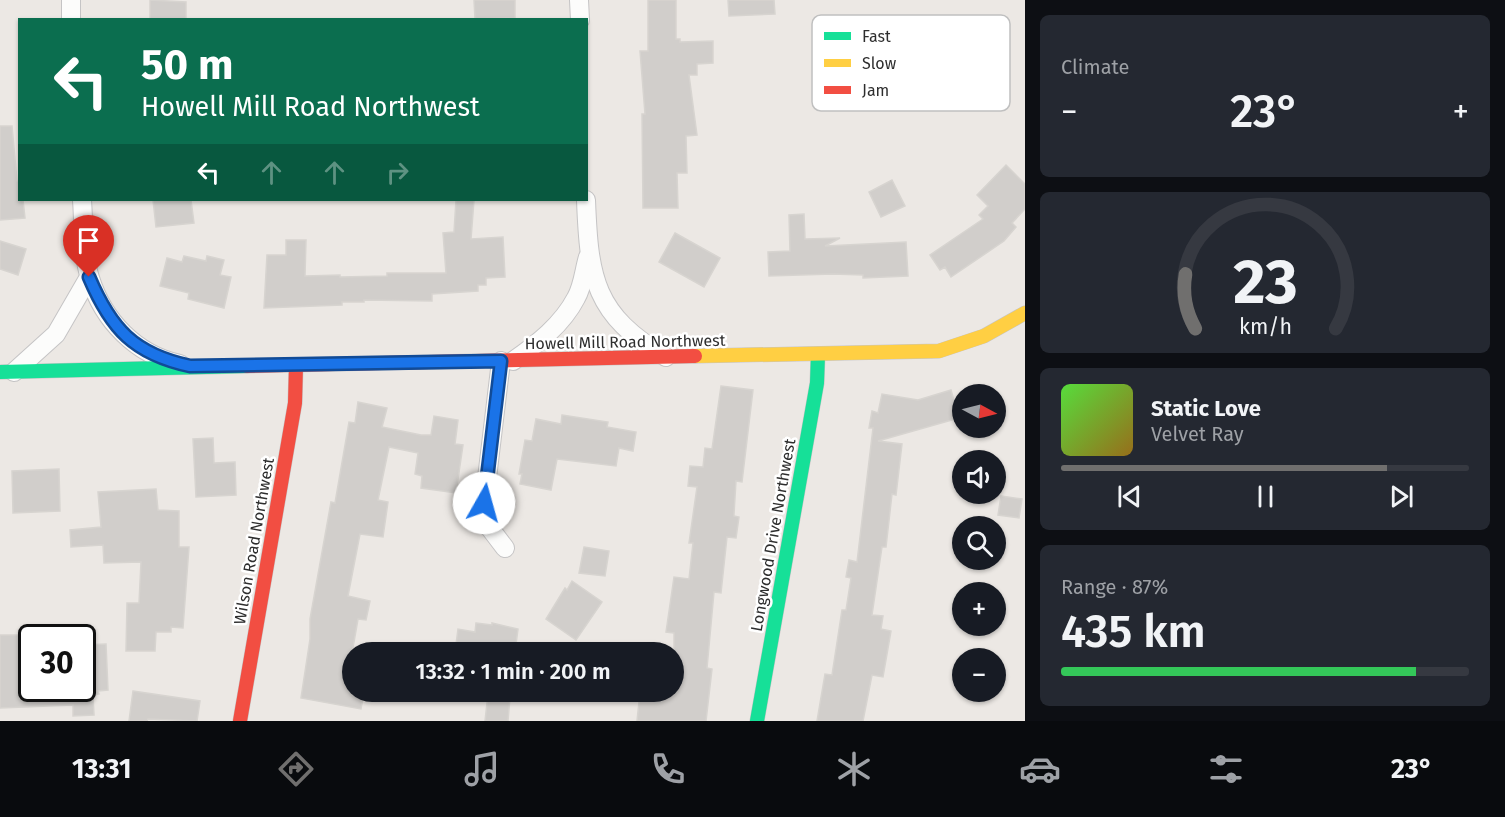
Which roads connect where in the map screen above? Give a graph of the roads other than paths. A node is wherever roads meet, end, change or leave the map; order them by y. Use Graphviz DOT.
graph roads {
  1 [pos="70,0"];
  2 [pos="579,0"];
  3 [pos="71,18"];
  4 [pos="580,18"];
  5 [pos="82,201"];
  6 [pos="586,201"];
  7 [pos="588,257"];
  8 [pos="89,277"];
  9 [pos="1025,313"];
  10 [pos="818,354"];
  11 [pos="668,358"];
  12 [pos="507,361"];
  13 [pos="190,366"];
  14 [pos="296,366"];
  15 [pos="7,372"];
  16 [pos="505,548"];
  17 [pos="240,721"];
  18 [pos="757,721"];
  1 -- 3 [label="street"];
  2 -- 4 [label="street"];
  5 -- 8 [label="street"];
  6 -- 7 [label="street"];
  7 -- 11 [label="street"];
  7 -- 12 [label="street"];
  8 -- 13 [label="street"];
  8 -- 15 [label="street"];
  9 -- 10 [label="main road, Howell Mill Road Northwest"];
  10 -- 11 [label="main road, Howell Mill Road Northwest"];
  10 -- 18 [label="main road, Longwood Drive Northwest"];
  11 -- 12 [label="main road, Howell Mill Road Northwest"];
  12 -- 14 [label="main road, Howell Mill Road Northwest"];
  12 -- 16 [label="street"];
  13 -- 14 [label="main road, Howell Mill Road Northwest"];
  13 -- 15 [label="main road, Howell Mill Road Northwest"];
  14 -- 17 [label="main road, Wilson Road Northwest"];
}
